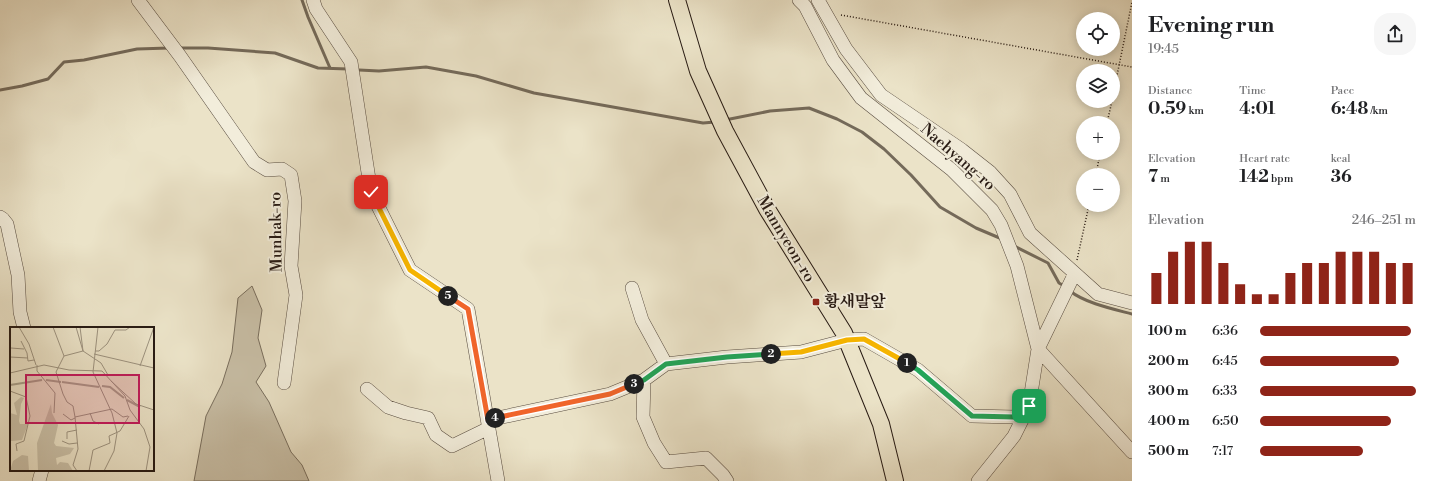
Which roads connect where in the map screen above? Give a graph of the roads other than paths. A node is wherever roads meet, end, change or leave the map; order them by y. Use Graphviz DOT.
graph roads {
  1 [pos="138,0"];
  2 [pos="313,0"];
  3 [pos="677,0"];
  4 [pos="799,0"];
  5 [pos="818,0"];
  6 [pos="0,217"];
  7 [pos="1073,276"];
  8 [pos="1088,284"];
  9 [pos="632,288"];
  10 [pos="1132,296"];
  11 [pos="1132,303"];
  12 [pos="24,327"];
  13 [pos="847,340"];
  14 [pos="1038,348"];
  15 [pos="666,364"];
  16 [pos="644,380"];
  17 [pos="284,383"];
  18 [pos="367,389"];
  19 [pos="1029,406"];
  20 [pos="488,424"];
  21 [pos="1132,452"];
  22 [pos="42,471"];
  23 [pos="39,481"];
  24 [pos="498,481"];
  25 [pos="727,481"];
  26 [pos="896,481"];
  27 [pos="978,481"];
  1 -- 17 [label="street, Munhak-ro"];
  2 -- 20 [label="street"];
  3 -- 13 [label="main road, Mannyeon-ro"];
  4 -- 14 [label="street, Naehyang-ro"];
  5 -- 7 [label="street"];
  6 -- 12 [label="street"];
  7 -- 8 [label="street"];
  7 -- 14 [label="street"];
  8 -- 10 [label="street"];
  8 -- 11 [label="street"];
  9 -- 15 [label="street"];
  13 -- 15 [label="street"];
  13 -- 19 [label="street"];
  13 -- 26 [label="main road, Mannyeon-ro"];
  14 -- 19 [label="street"];
  14 -- 21 [label="street, Naehyang-ro"];
  15 -- 16 [label="street"];
  16 -- 20 [label="street"];
  16 -- 25 [label="street"];
  18 -- 20 [label="street"];
  19 -- 27 [label="street"];
  20 -- 24 [label="street"];
  22 -- 23 [label="street"];
}
